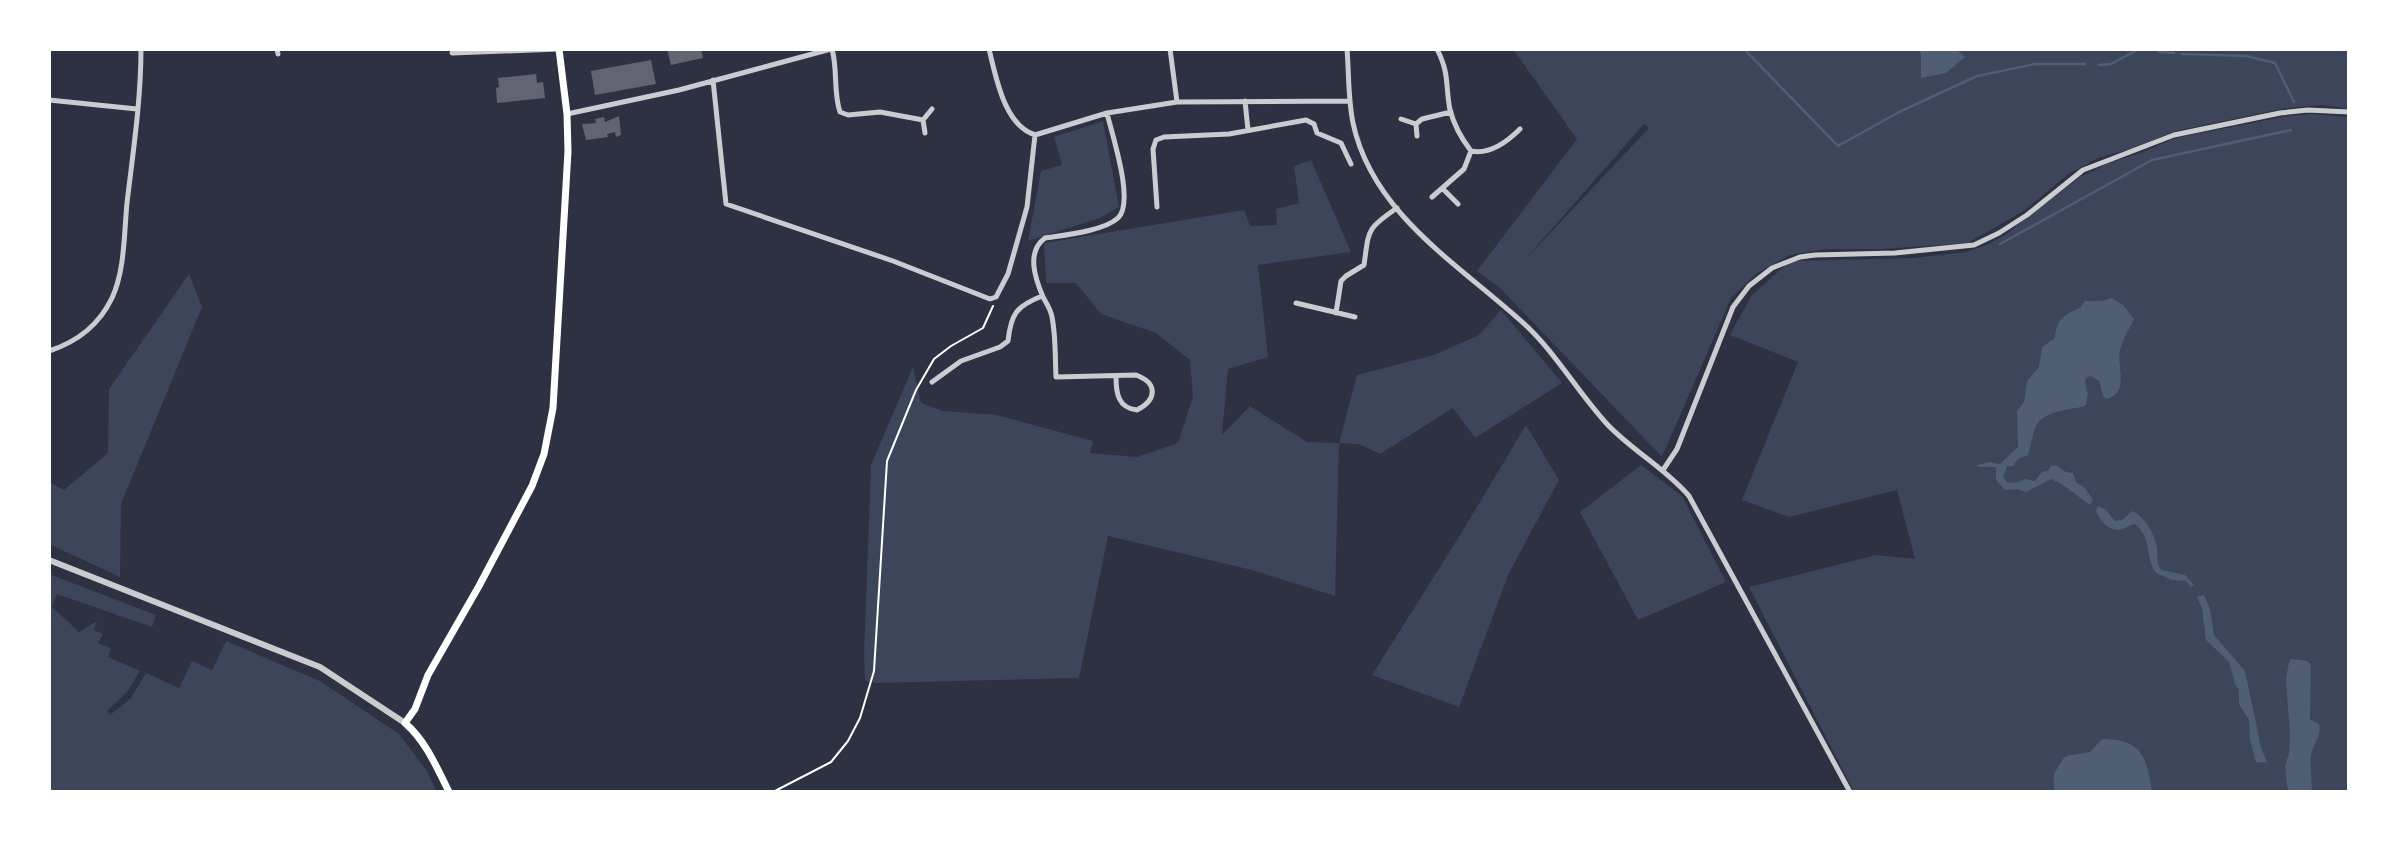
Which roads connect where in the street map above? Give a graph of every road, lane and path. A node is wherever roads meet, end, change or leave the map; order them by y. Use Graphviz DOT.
graph roads {
  1 [pos="141,49"];
  2 [pos="559,49"];
  3 [pos="832,49"];
  4 [pos="989,49"];
  5 [pos="1170,49"];
  6 [pos="1347,49"];
  7 [pos="1437,49"];
  8 [pos="452,53"];
  9 [pos="713,80"];
  10 [pos="49,100"];
  11 [pos="1245,101"];
  12 [pos="1350,101"];
  13 [pos="1177,102"];
  14 [pos="137,109"];
  15 [pos="932,109"];
  16 [pos="1451,111"];
  17 [pos="2349,112"];
  18 [pos="1107,113"];
  19 [pos="567,114"];
  20 [pos="1401,118"];
  21 [pos="923,120"];
  22 [pos="1416,124"];
  23 [pos="1520,129"];
  24 [pos="1248,130"];
  25 [pos="925,133"];
  26 [pos="1035,135"];
  27 [pos="1417,135"];
  28 [pos="1513,136"];
  29 [pos="1519,142"];
  30 [pos="1471,151"];
  31 [pos="1351,164"];
  32 [pos="1443,189"];
  33 [pos="1432,197"];
  34 [pos="1458,204"];
  35 [pos="1157,206"];
  36 [pos="1397,208"];
  37 [pos="1042,296"];
  38 [pos="996,297"];
  39 [pos="1296,303"];
  40 [pos="1335,313"];
  41 [pos="1355,317"];
  42 [pos="49,351"];
  43 [pos="1116,377"];
  44 [pos="932,382"];
  45 [pos="1663,470"];
  46 [pos="49,560"];
  47 [pos="405,723"];
  48 [pos="449,792"];
  49 [pos="773,792"];
  50 [pos="1850,792"];
  1 -- 14 [label="street"];
  2 -- 8 [label="street"];
  2 -- 19 [label="main road"];
  3 -- 9 [label="street"];
  3 -- 21 [label="street"];
  4 -- 26 [label="street"];
  5 -- 13 [label="street"];
  6 -- 12 [label="street"];
  7 -- 16 [label="street"];
  9 -- 19 [label="street"];
  9 -- 38 [label="street"];
  10 -- 14 [label="street"];
  11 -- 12 [label="street"];
  11 -- 13 [label="street"];
  11 -- 24 [label="street"];
  12 -- 36 [label="street"];
  13 -- 18 [label="street"];
  14 -- 42 [label="street"];
  15 -- 21 [label="street"];
  16 -- 22 [label="street"];
  16 -- 30 [label="street"];
  17 -- 45 [label="street"];
  18 -- 26 [label="street"];
  18 -- 37 [label="street"];
  19 -- 47 [label="main road"];
  20 -- 22 [label="street"];
  21 -- 25 [label="street"];
  22 -- 27 [label="street"];
  23 -- 28 [label="street"];
  24 -- 31 [label="street"];
  24 -- 35 [label="street"];
  26 -- 38 [label="street"];
  28 -- 29 [label="street"];
  28 -- 30 [label="street"];
  30 -- 32 [label="street"];
  32 -- 33 [label="street"];
  32 -- 34 [label="street"];
  36 -- 40 [label="street"];
  36 -- 45 [label="street"];
  37 -- 43 [label="street"];
  37 -- 44 [label="street"];
  38 -- 49 [label="path"];
  39 -- 40 [label="street"];
  40 -- 41 [label="street"];
  43 -- 43 [label="street"];
  45 -- 50 [label="street"];
  46 -- 47 [label="street"];
  47 -- 48 [label="main road"];
}
